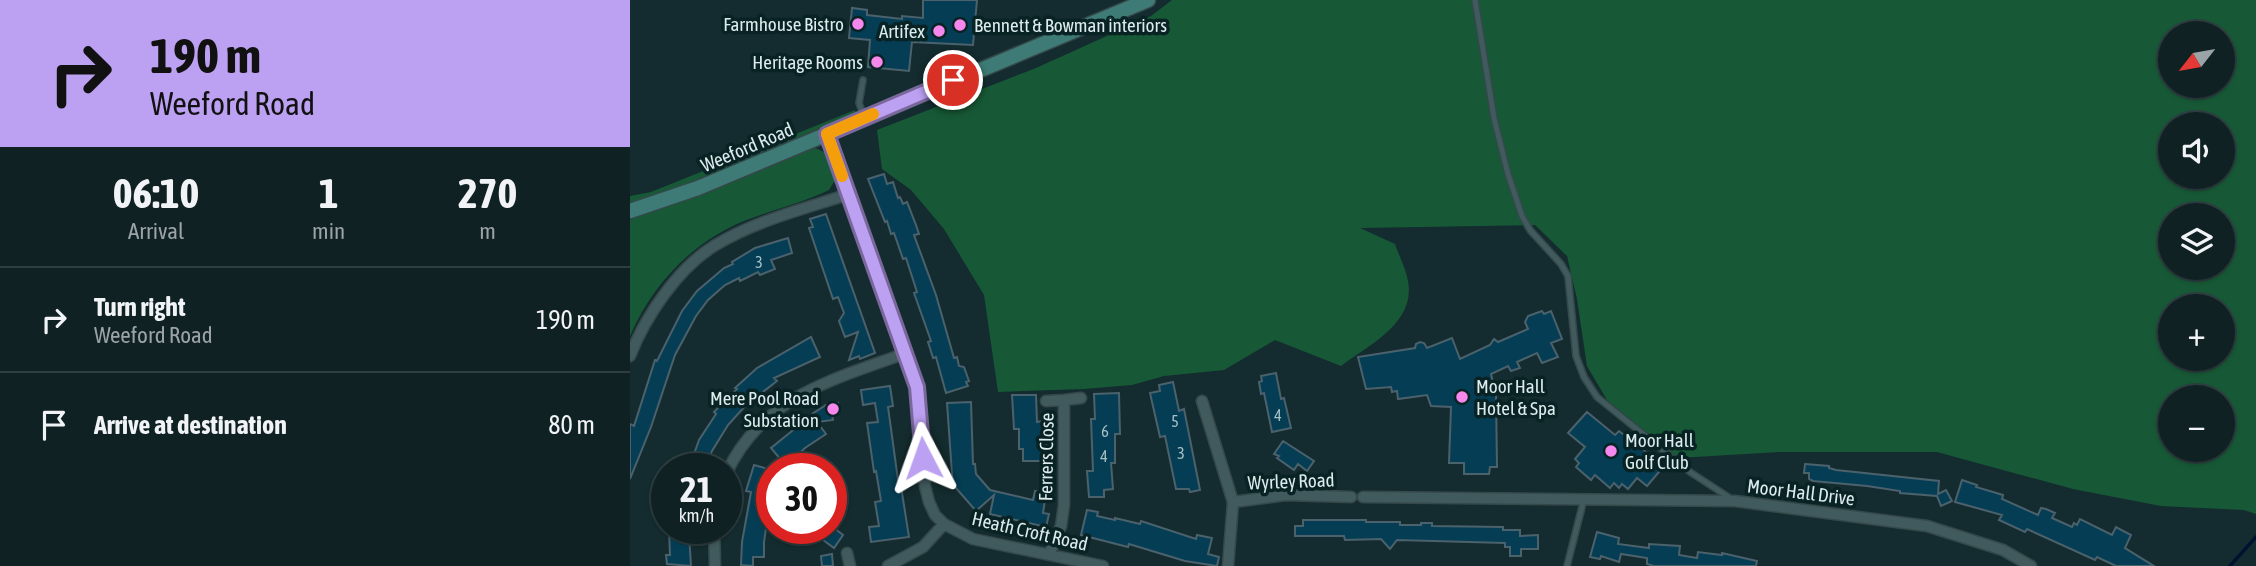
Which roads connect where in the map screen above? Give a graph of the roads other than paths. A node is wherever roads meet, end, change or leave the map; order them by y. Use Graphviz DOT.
graph roads {
  1 [pos="1148,0"];
  2 [pos="1475,0"];
  3 [pos="863,80"];
  4 [pos="864,117"];
  5 [pos="827,134"];
  6 [pos="849,194"];
  7 [pos="630,211"];
  8 [pos="906,353"];
  9 [pos="630,356"];
  10 [pos="1081,398"];
  11 [pos="1064,400"];
  12 [pos="1046,401"];
  13 [pos="1202,401"];
  14 [pos="739,453"];
  15 [pos="1351,497"];
  16 [pos="1363,497"];
  17 [pos="1584,499"];
  18 [pos="1735,501"];
  19 [pos="1233,502"];
  20 [pos="944,524"];
  21 [pos="714,544"];
  22 [pos="846,553"];
  23 [pos="1050,553"];
  24 [pos="715,566"];
  25 [pos="850,566"];
  26 [pos="888,566"];
  27 [pos="1103,566"];
  28 [pos="1228,566"];
  29 [pos="1567,566"];
  30 [pos="2031,566"];
  1 -- 4 [label="street, Weeford Road"];
  2 -- 18 [label="lane, Moor Hall Drive"];
  3 -- 4 [label="lane"];
  4 -- 5 [label="street, Weeford Road"];
  5 -- 6 [label="street, Heath Croft Road"];
  5 -- 7 [label="street, Weeford Road"];
  6 -- 8 [label="street, Heath Croft Road"];
  6 -- 9 [label="street"];
  8 -- 14 [label="street"];
  8 -- 20 [label="street, Heath Croft Road"];
  10 -- 11 [label="street, Ferrers Close"];
  11 -- 12 [label="street, Ferrers Close"];
  11 -- 23 [label="street, Ferrers Close"];
  13 -- 19 [label="street"];
  15 -- 19 [label="street, Wyrley Road"];
  16 -- 17 [label="street"];
  17 -- 18 [label="street"];
  17 -- 29 [label="lane"];
  18 -- 30 [label="street, Moor Hall Drive"];
  19 -- 28 [label="street"];
  20 -- 23 [label="street, Heath Croft Road"];
  20 -- 26 [label="street"];
  21 -- 24 [label="street"];
  22 -- 25 [label="street"];
  23 -- 27 [label="street, Heath Croft Road"];
}
